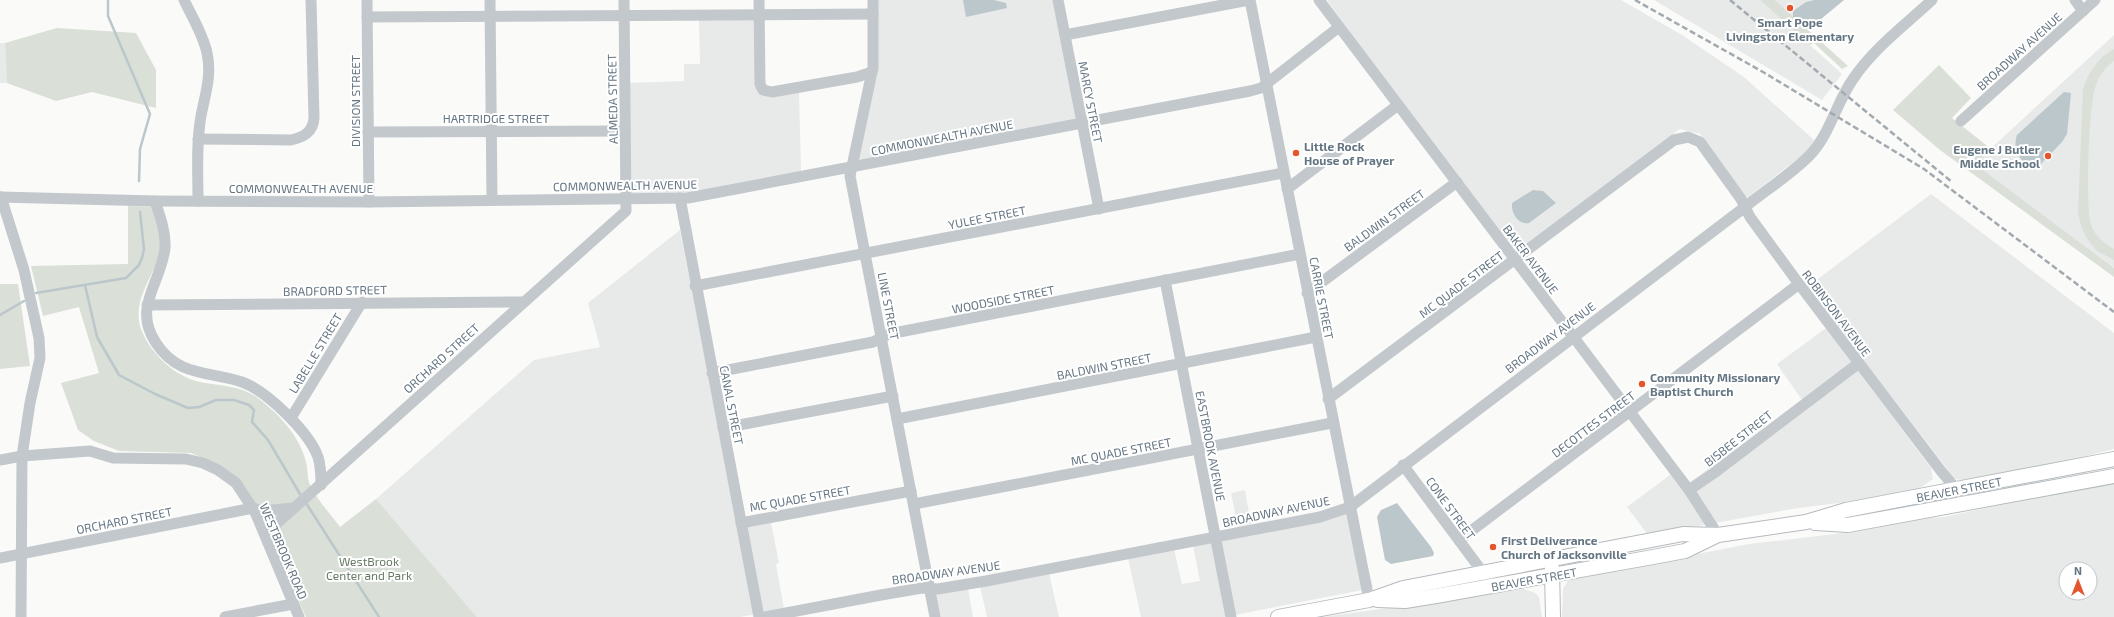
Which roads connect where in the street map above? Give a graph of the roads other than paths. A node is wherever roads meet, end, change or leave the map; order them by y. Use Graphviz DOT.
graph roads {
  1 [pos="184,0"];
  2 [pos="311,0"];
  3 [pos="367,0"];
  4 [pos="490,0"];
  5 [pos="624,0"];
  6 [pos="759,0"];
  7 [pos="873,0"];
  8 [pos="1058,0"];
  9 [pos="1249,0"];
  10 [pos="1319,0"];
  11 [pos="1932,0"];
  12 [pos="2075,0"];
  13 [pos="2095,0"];
  14 [pos="2083,11"];
  15 [pos="759,14"];
  16 [pos="873,14"];
  17 [pos="624,15"];
  18 [pos="367,17"];
  19 [pos="490,18"];
  20 [pos="1339,27"];
  21 [pos="1065,35"];
  22 [pos="872,72"];
  23 [pos="1266,84"];
  24 [pos="1398,105"];
  25 [pos="1961,121"];
  26 [pos="1082,123"];
  27 [pos="491,131"];
  28 [pos="625,131"];
  29 [pos="368,132"];
  30 [pos="1688,137"];
  31 [pos="198,139"];
  32 [pos="852,167"];
  33 [pos="1283,173"];
  34 [pos="1457,182"];
  35 [pos="1287,188"];
  36 [pos="0,197"];
  37 [pos="680,198"];
  38 [pos="626,199"];
  39 [pos="492,200"];
  40 [pos="155,201"];
  41 [pos="198,201"];
  42 [pos="369,202"];
  43 [pos="1745,207"];
  44 [pos="1099,209"];
  45 [pos="866,254"];
  46 [pos="1300,254"];
  47 [pos="1515,260"];
  48 [pos="1165,280"];
  49 [pos="1799,284"];
  50 [pos="696,286"];
  51 [pos="1307,292"];
  52 [pos="362,302"];
  53 [pos="523,302"];
  54 [pos="147,305"];
  55 [pos="1573,336"];
  56 [pos="1316,337"];
  57 [pos="883,338"];
  58 [pos="1858,363"];
  59 [pos="1181,364"];
  60 [pos="712,373"];
  61 [pos="893,396"];
  62 [pos="1328,399"];
  63 [pos="1630,413"];
  64 [pos="291,418"];
  65 [pos="897,419"];
  66 [pos="1332,423"];
  67 [pos="723,428"];
  68 [pos="1198,450"];
  69 [pos="22,456"];
  70 [pos="0,460"];
  71 [pos="2109,460"];
  72 [pos="1403,465"];
  73 [pos="2110,476"];
  74 [pos="321,484"];
  75 [pos="1689,490"];
  76 [pos="1957,490"];
  77 [pos="911,491"];
  78 [pos="1968,503"];
  79 [pos="914,504"];
  80 [pos="1350,507"];
  81 [pos="253,508"];
  82 [pos="294,508"];
  83 [pos="1806,522"];
  84 [pos="741,523"];
  85 [pos="265,534"];
  86 [pos="1718,535"];
  87 [pos="1214,537"];
  88 [pos="1459,540"];
  89 [pos="21,553"];
  90 [pos="0,558"];
  91 [pos="1551,559"];
  92 [pos="1482,572"];
  93 [pos="1552,576"];
  94 [pos="1434,582"];
  95 [pos="1493,586"];
  96 [pos="930,589"];
  97 [pos="1436,596"];
  98 [pos="1368,600"];
  99 [pos="293,604"];
  100 [pos="21,617"];
  101 [pos="225,617"];
  102 [pos="299,617"];
  103 [pos="759,617"];
  104 [pos="765,617"];
  105 [pos="935,617"];
  106 [pos="1230,617"];
  107 [pos="1278,617"];
  108 [pos="1553,617"];
  1 -- 31 [label="street"];
  2 -- 31 [label="street"];
  3 -- 18 [label="street, DIVISION STREET"];
  4 -- 19 [label="street"];
  5 -- 17 [label="street, ALMEDA STREET"];
  6 -- 15 [label="street"];
  7 -- 16 [label="street, LINE STREET"];
  8 -- 21 [label="street, MARCY STREET"];
  9 -- 21 [label="street"];
  9 -- 23 [label="street, CARRIE STREET"];
  10 -- 20 [label="street, BAKER AVENUE"];
  11 -- 43 [label="street"];
  12 -- 14 [label="street"];
  13 -- 14 [label="street, BROADWAY AVENUE"];
  14 -- 25 [label="street, BROADWAY AVENUE"];
  15 -- 16 [label="street"];
  15 -- 17 [label="street"];
  15 -- 22 [label="street"];
  16 -- 22 [label="street, LINE STREET"];
  17 -- 19 [label="street"];
  17 -- 28 [label="street, ALMEDA STREET"];
  18 -- 19 [label="street"];
  18 -- 29 [label="street, DIVISION STREET"];
  19 -- 27 [label="street"];
  20 -- 23 [label="street, COMMONWEALTH AVENUE"];
  20 -- 24 [label="street, BAKER AVENUE"];
  21 -- 26 [label="street, MARCY STREET"];
  22 -- 32 [label="street, LINE STREET"];
  23 -- 26 [label="street, COMMONWEALTH AVENUE"];
  23 -- 33 [label="street, CARRIE STREET"];
  24 -- 34 [label="street, BAKER AVENUE"];
  24 -- 35 [label="street"];
  26 -- 32 [label="street, COMMONWEALTH AVENUE"];
  26 -- 44 [label="street, MARCY STREET"];
  27 -- 28 [label="street, HARTRIDGE STREET"];
  27 -- 29 [label="street, HARTRIDGE STREET"];
  27 -- 39 [label="street"];
  28 -- 38 [label="street, ALMEDA STREET"];
  29 -- 42 [label="street, DIVISION STREET"];
  30 -- 43 [label="street, ROBINSON AVENUE"];
  30 -- 47 [label="street, MC QUADE STREET"];
  31 -- 41 [label="street"];
  32 -- 37 [label="street, COMMONWEALTH AVENUE"];
  32 -- 45 [label="street, LINE STREET"];
  33 -- 35 [label="street, CARRIE STREET"];
  33 -- 44 [label="street, YULEE STREET"];
  34 -- 47 [label="street, BAKER AVENUE"];
  34 -- 51 [label="street, BALDWIN STREET"];
  35 -- 46 [label="street, CARRIE STREET"];
  36 -- 40 [label="street, COMMONWEALTH AVENUE"];
  36 -- 69 [label="street"];
  37 -- 38 [label="street, COMMONWEALTH AVENUE"];
  37 -- 50 [label="street, CANAL STREET"];
  38 -- 39 [label="street, COMMONWEALTH AVENUE"];
  38 -- 53 [label="street, ORCHARD STREET"];
  39 -- 42 [label="street, COMMONWEALTH AVENUE"];
  40 -- 41 [label="street, COMMONWEALTH AVENUE"];
  40 -- 54 [label="street"];
  41 -- 42 [label="street, COMMONWEALTH AVENUE"];
  43 -- 49 [label="street, ROBINSON AVENUE"];
  43 -- 55 [label="street, BROADWAY AVENUE"];
  44 -- 45 [label="street, YULEE STREET"];
  45 -- 50 [label="street, YULEE STREET"];
  45 -- 57 [label="street, LINE STREET"];
  46 -- 48 [label="street, WOODSIDE STREET"];
  46 -- 51 [label="street, CARRIE STREET"];
  47 -- 55 [label="street, BAKER AVENUE"];
  47 -- 62 [label="street, MC QUADE STREET"];
  48 -- 57 [label="street, WOODSIDE STREET"];
  48 -- 59 [label="street, EASTBROOK AVENUE"];
  49 -- 58 [label="street, ROBINSON AVENUE"];
  49 -- 63 [label="street, DECOTTES STREET"];
  50 -- 60 [label="street, CANAL STREET"];
  51 -- 56 [label="street, CARRIE STREET"];
  52 -- 53 [label="street, BRADFORD STREET"];
  52 -- 54 [label="street, BRADFORD STREET"];
  52 -- 64 [label="street, LABELLE STREET"];
  53 -- 74 [label="street, ORCHARD STREET"];
  54 -- 64 [label="street"];
  55 -- 63 [label="street, BAKER AVENUE"];
  55 -- 72 [label="street, BROADWAY AVENUE"];
  56 -- 59 [label="street, BALDWIN STREET"];
  56 -- 62 [label="street, CARRIE STREET"];
  57 -- 60 [label="street, WOODSIDE STREET"];
  57 -- 61 [label="street, LINE STREET"];
  58 -- 75 [label="street, BISBEE STREET"];
  58 -- 76 [label="street, ROBINSON AVENUE"];
  59 -- 65 [label="street, BALDWIN STREET"];
  59 -- 68 [label="street, EASTBROOK AVENUE"];
  60 -- 67 [label="street, CANAL STREET"];
  61 -- 65 [label="street, LINE STREET"];
  61 -- 67 [label="street"];
  62 -- 66 [label="street, CARRIE STREET"];
  63 -- 75 [label="street, BAKER AVENUE"];
  63 -- 88 [label="street, DECOTTES STREET"];
  64 -- 74 [label="street"];
  65 -- 77 [label="street, LINE STREET"];
  66 -- 68 [label="street, MC QUADE STREET"];
  66 -- 80 [label="street, CARRIE STREET"];
  67 -- 84 [label="street, CANAL STREET"];
  68 -- 79 [label="street, MC QUADE STREET"];
  68 -- 87 [label="street, EASTBROOK AVENUE"];
  69 -- 70 [label="street"];
  69 -- 81 [label="street, WESTBROOK ROAD"];
  69 -- 89 [label="street"];
  71 -- 76 [label="main road, BEAVER STREET"];
  72 -- 80 [label="street, BROADWAY AVENUE"];
  72 -- 88 [label="street, CONE STREET"];
  73 -- 78 [label="main road, BEAVER STREET"];
  74 -- 82 [label="street, ORCHARD STREET"];
  75 -- 86 [label="street, BAKER AVENUE"];
  76 -- 78 [label="street, ROBINSON AVENUE"];
  76 -- 83 [label="main road, BEAVER STREET"];
  77 -- 79 [label="street, LINE STREET"];
  77 -- 84 [label="street, MC QUADE STREET"];
  78 -- 83 [label="main road, BEAVER STREET"];
  79 -- 96 [label="street, LINE STREET"];
  80 -- 87 [label="street, BROADWAY AVENUE"];
  80 -- 98 [label="street, CARRIE STREET"];
  81 -- 82 [label="street, ORCHARD STREET"];
  81 -- 85 [label="street, WESTBROOK ROAD"];
  81 -- 89 [label="street, ORCHARD STREET"];
  82 -- 85 [label="street, ORCHARD STREET"];
  83 -- 86 [label="main road, BEAVER STREET"];
  84 -- 103 [label="street, CANAL STREET"];
  85 -- 99 [label="street, WESTBROOK ROAD"];
  86 -- 91 [label="main road, BEAVER STREET"];
  86 -- 93 [label="main road, BEAVER STREET"];
  87 -- 96 [label="street, BROADWAY AVENUE"];
  87 -- 106 [label="street, EASTBROOK AVENUE"];
  88 -- 92 [label="street, CONE STREET"];
  89 -- 90 [label="street, ORCHARD STREET"];
  89 -- 100 [label="street"];
  91 -- 92 [label="main road, BEAVER STREET"];
  91 -- 93 [label="main road"];
  92 -- 94 [label="main road, BEAVER STREET"];
  92 -- 95 [label="street, CONE STREET"];
  93 -- 95 [label="main road, BEAVER STREET"];
  93 -- 108 [label="main road"];
  94 -- 97 [label="street"];
  94 -- 98 [label="main road, BEAVER STREET"];
  95 -- 97 [label="main road, BEAVER STREET"];
  96 -- 104 [label="street, BROADWAY AVENUE"];
  96 -- 105 [label="street, LINE STREET"];
  97 -- 98 [label="main road, BEAVER STREET"];
  98 -- 107 [label="main road, BEAVER STREET"];
  99 -- 101 [label="street"];
  99 -- 102 [label="street, WESTBROOK ROAD"];
}
